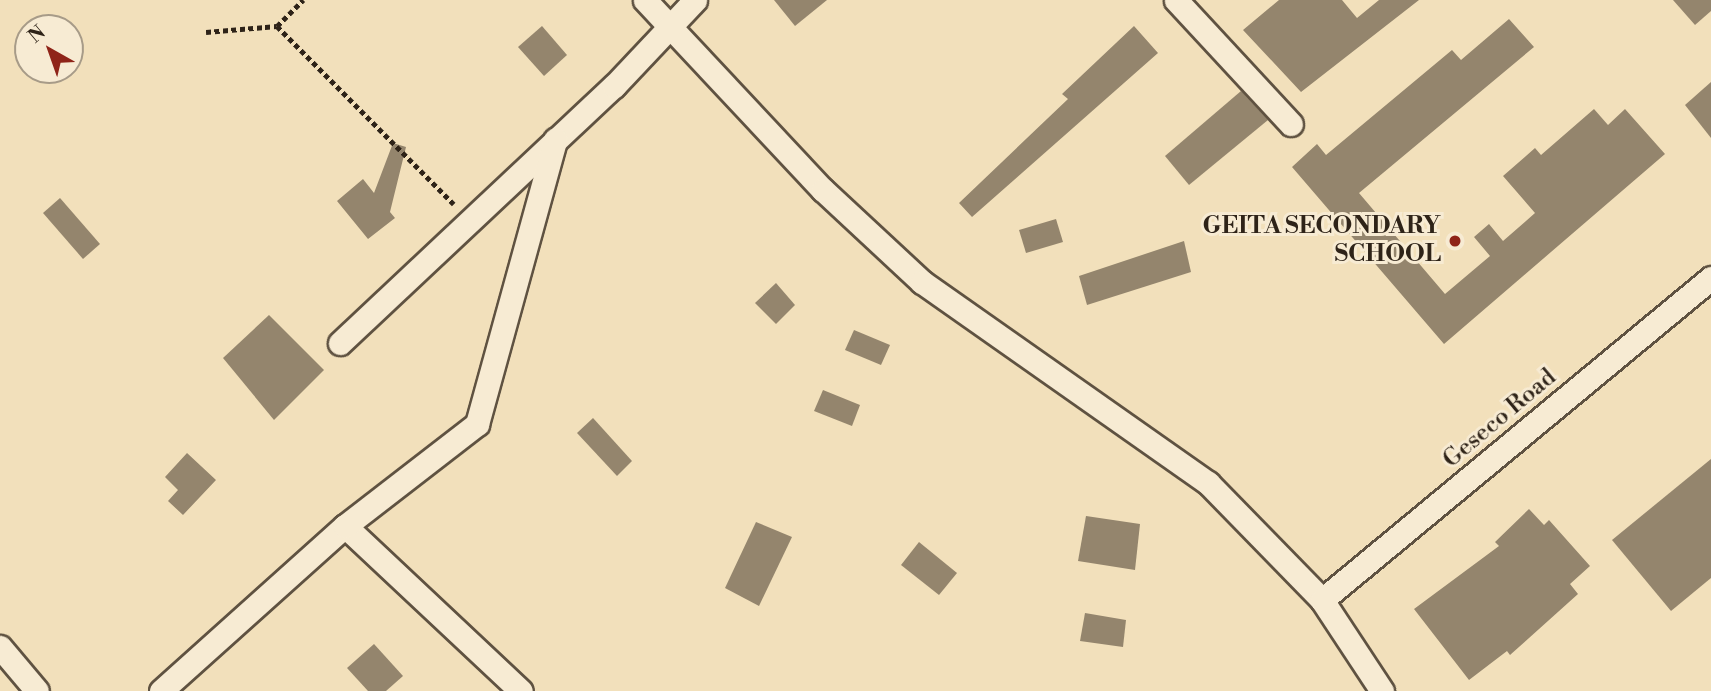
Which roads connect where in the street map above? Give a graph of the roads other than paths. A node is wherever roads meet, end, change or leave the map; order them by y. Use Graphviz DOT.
graph roads {
  1 [pos="645,0"];
  2 [pos="695,0"];
  3 [pos="1176,0"];
  4 [pos="668,27"];
  5 [pos="1290,124"];
  6 [pos="555,140"];
  7 [pos="1711,278"];
  8 [pos="340,343"];
  9 [pos="345,526"];
  10 [pos="1322,600"];
  11 [pos="0,647"];
  12 [pos="37,691"];
  13 [pos="161,691"];
  14 [pos="521,691"];
  15 [pos="1382,691"];
  1 -- 4 [label="street"];
  2 -- 4 [label="street"];
  3 -- 5 [label="street"];
  4 -- 6 [label="street"];
  4 -- 10 [label="street"];
  6 -- 8 [label="street"];
  6 -- 9 [label="street"];
  7 -- 10 [label="street, Geseco Road"];
  9 -- 13 [label="street"];
  9 -- 14 [label="street"];
  10 -- 15 [label="street"];
  11 -- 12 [label="street"];
}
